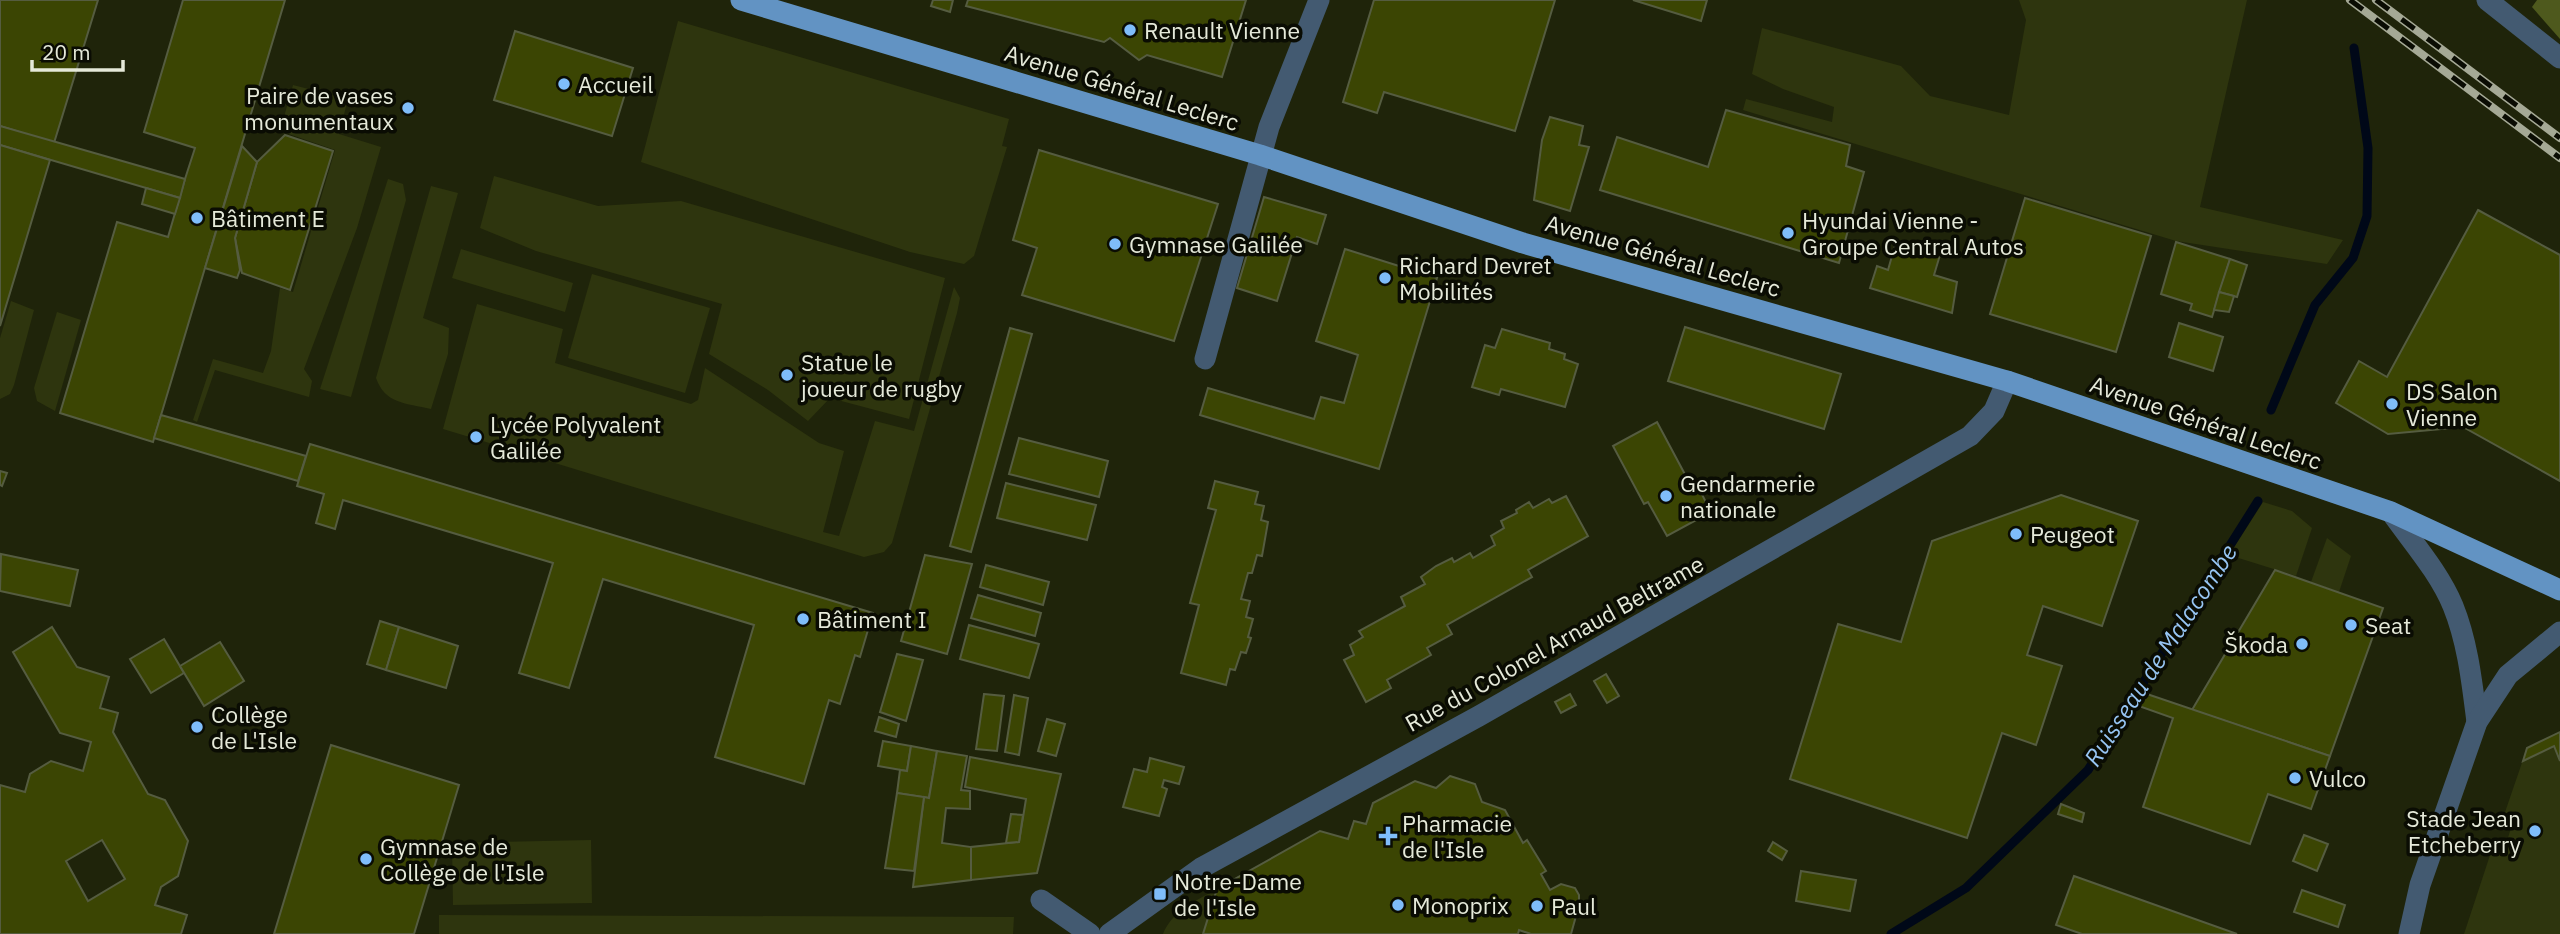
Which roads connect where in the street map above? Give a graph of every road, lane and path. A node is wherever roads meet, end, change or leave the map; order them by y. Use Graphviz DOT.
graph roads {
  1 [pos="741,0"];
  2 [pos="1319,0"];
  3 [pos="2494,2"];
  4 [pos="2560,58"];
  5 [pos="1260,155"];
  6 [pos="1205,359"];
  7 [pos="2007,382"];
  8 [pos="2391,512"];
  9 [pos="2560,590"];
  10 [pos="2560,632"];
  11 [pos="2477,722"];
  12 [pos="1041,900"];
  13 [pos="1090,934"];
  14 [pos="1109,934"];
  15 [pos="2409,934"];
  1 -- 5 [label="main road, Avenue Général Leclerc"];
  2 -- 5 [label="street"];
  3 -- 4 [label="street"];
  5 -- 6 [label="street"];
  5 -- 7 [label="main road, Avenue Général Leclerc"];
  7 -- 8 [label="main road, Avenue Général Leclerc"];
  7 -- 14 [label="street, Rue du Colonel Arnaud Beltrame"];
  8 -- 9 [label="main road, Avenue Général Leclerc"];
  8 -- 11 [label="street"];
  10 -- 11 [label="street"];
  11 -- 15 [label="street"];
  12 -- 13 [label="street"];
}
